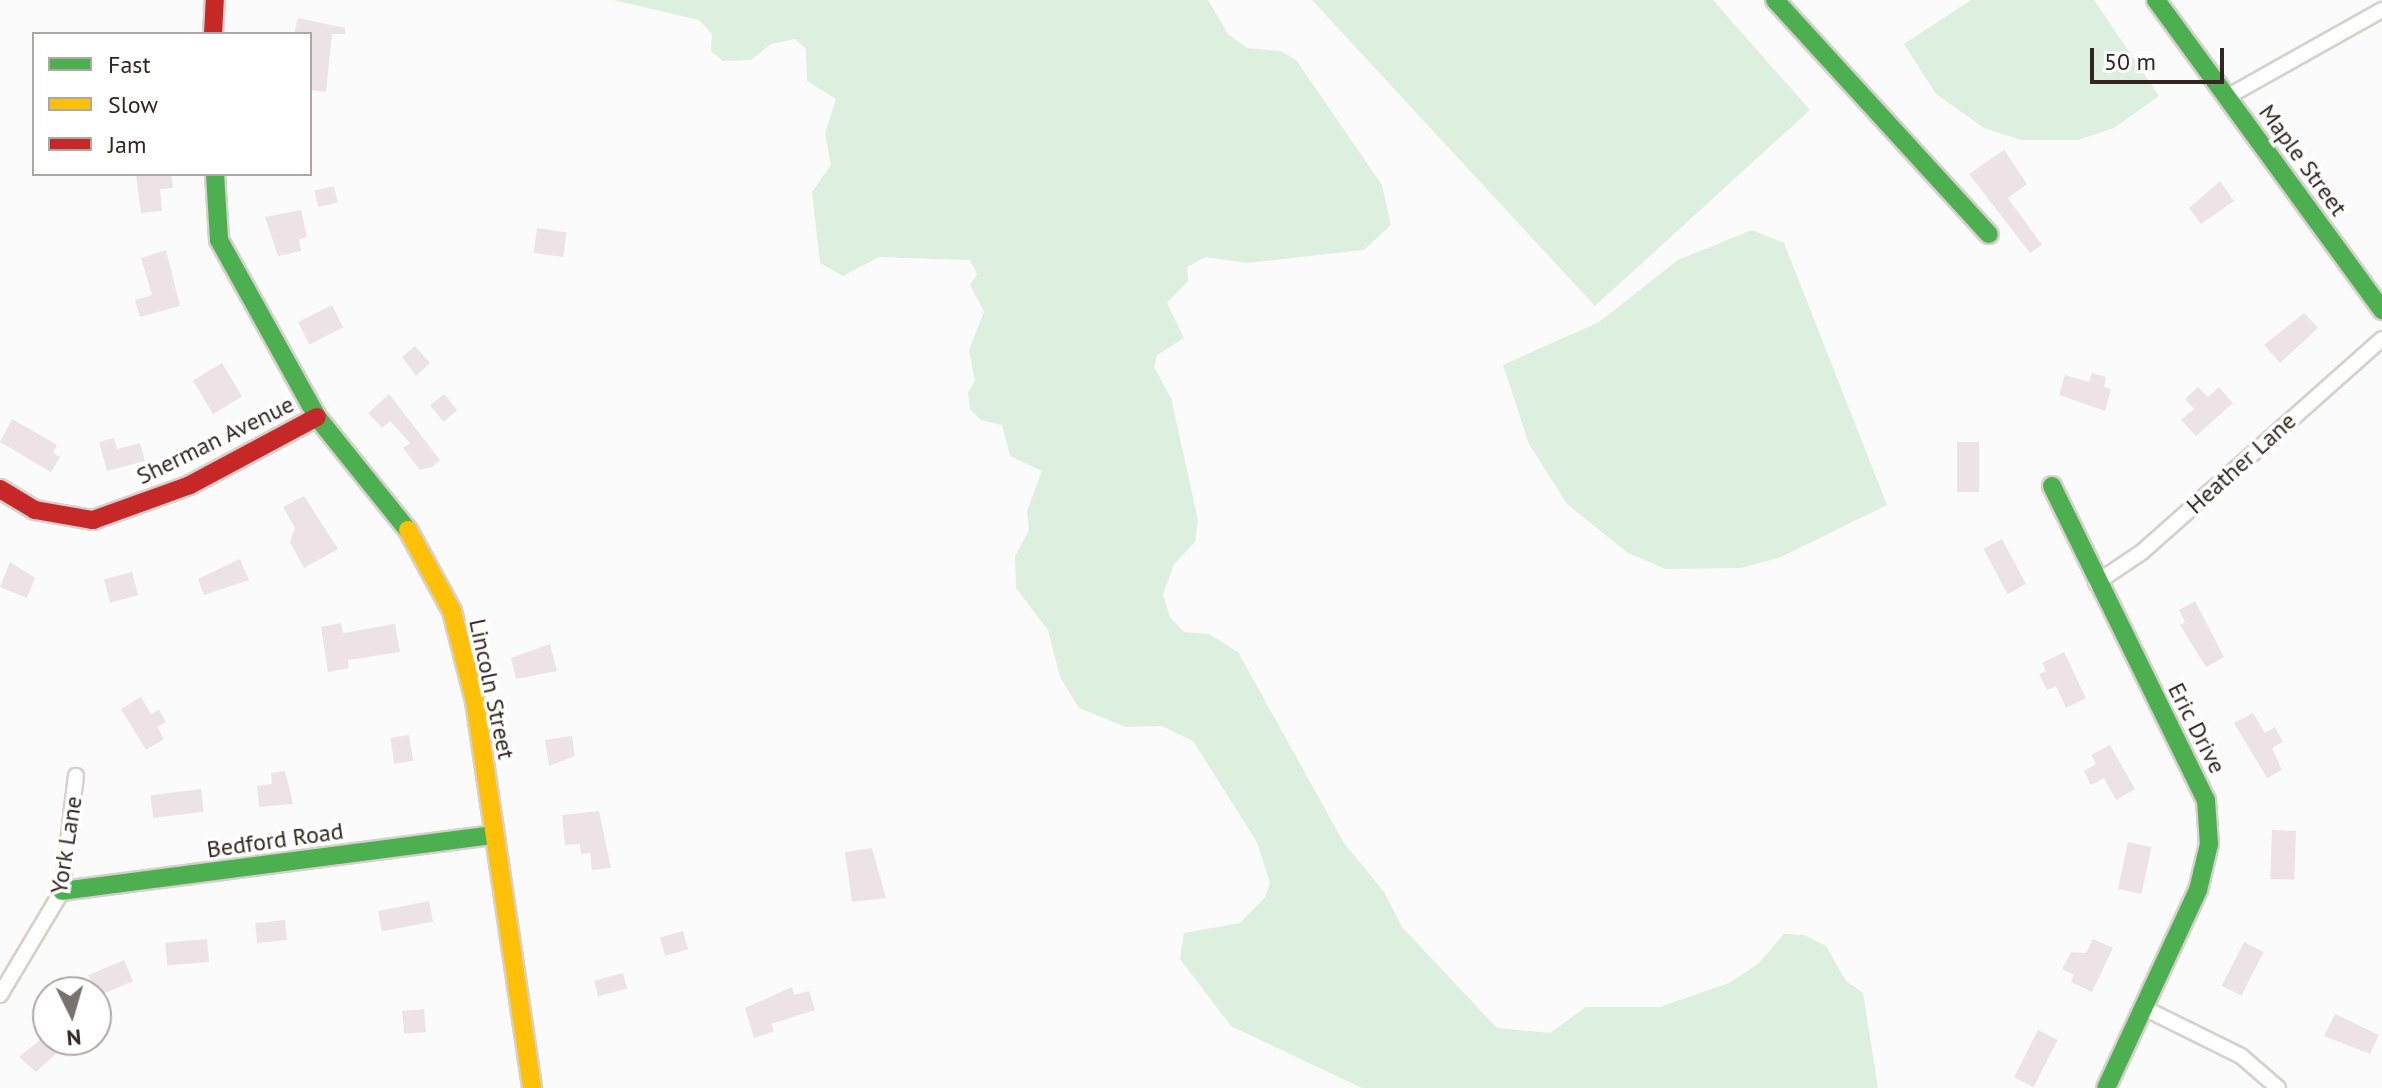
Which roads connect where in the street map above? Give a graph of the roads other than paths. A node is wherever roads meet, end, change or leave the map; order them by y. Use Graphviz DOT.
graph roads {
  1 [pos="215,0"];
  2 [pos="1775,0"];
  3 [pos="2156,0"];
  4 [pos="2382,10"];
  5 [pos="213,32"];
  6 [pos="2227,97"];
  7 [pos="215,176"];
  8 [pos="1989,234"];
  9 [pos="2382,310"];
  10 [pos="2382,339"];
  11 [pos="317,417"];
  12 [pos="2052,486"];
  13 [pos="0,489"];
  14 [pos="2096,583"];
  15 [pos="76,776"];
  16 [pos="494,835"];
  17 [pos="62,891"];
  18 [pos="0,995"];
  19 [pos="2144,1008"];
  20 [pos="532,1088"];
  21 [pos="2106,1088"];
  22 [pos="2278,1088"];
  1 -- 5 [label="street"];
  2 -- 8 [label="street"];
  3 -- 6 [label="street, Maple Street"];
  4 -- 6 [label="street"];
  6 -- 9 [label="street, Maple Street"];
  7 -- 11 [label="street, Lincoln Street"];
  10 -- 14 [label="street, Heather Lane"];
  11 -- 13 [label="street, Sherman Avenue"];
  11 -- 16 [label="street, Lincoln Street"];
  12 -- 14 [label="street, Eric Drive"];
  14 -- 19 [label="street, Eric Drive"];
  15 -- 17 [label="street, York Lane"];
  16 -- 17 [label="street, Bedford Road"];
  16 -- 20 [label="street, Lincoln Street"];
  17 -- 18 [label="street, York Lane"];
  19 -- 21 [label="street, Eric Drive"];
  19 -- 22 [label="street"];
}
